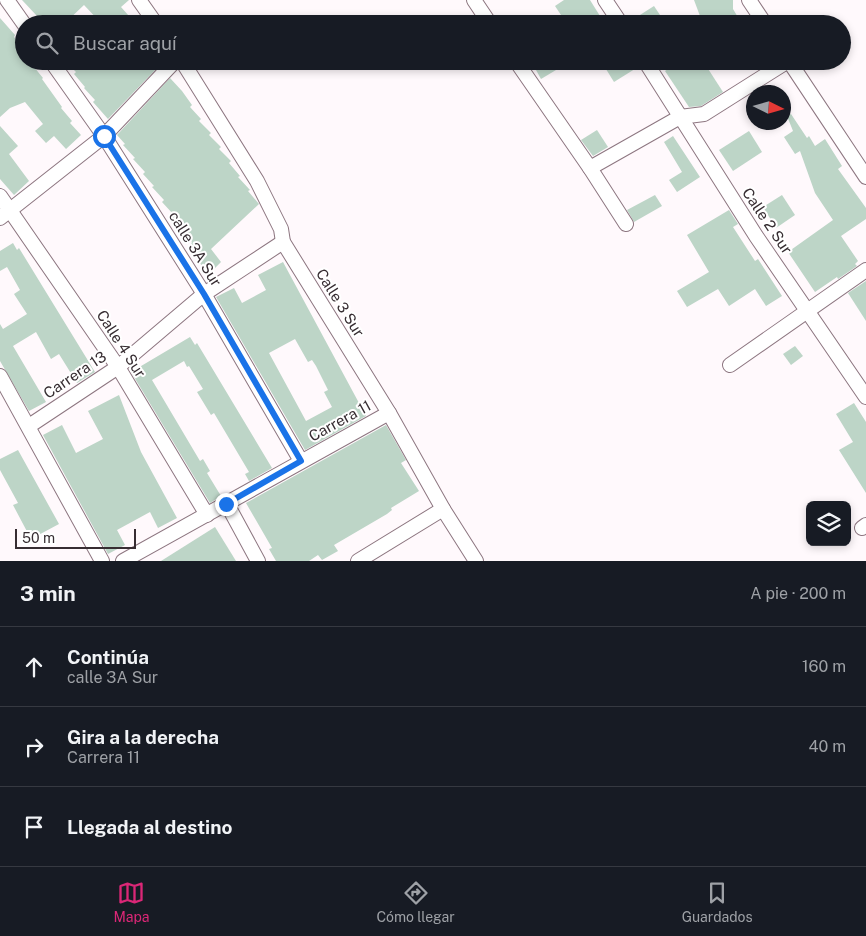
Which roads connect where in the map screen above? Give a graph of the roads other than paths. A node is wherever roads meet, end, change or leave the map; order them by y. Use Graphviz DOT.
graph roads {
  1 [pos="7,0"];
  2 [pos="139,0"];
  3 [pos="474,0"];
  4 [pos="605,0"];
  5 [pos="749,0"];
  6 [pos="18,15"];
  7 [pos="150,15"];
  8 [pos="484,15"];
  9 [pos="615,15"];
  10 [pos="759,15"];
  11 [pos="57,70"];
  12 [pos="166,70"];
  13 [pos="188,70"];
  14 [pos="522,70"];
  15 [pos="651,70"];
  16 [pos="775,70"];
  17 [pos="795,70"];
  18 [pos="680,117"];
  19 [pos="104,136"];
  20 [pos="590,168"];
  21 [pos="866,177"];
  22 [pos="0,196"];
  23 [pos="5,214"];
  24 [pos="626,224"];
  25 [pos="283,242"];
  26 [pos="866,270"];
  27 [pos="204,294"];
  28 [pos="808,310"];
  29 [pos="730,365"];
  30 [pos="118,367"];
  31 [pos="0,376"];
  32 [pos="866,396"];
  33 [pos="389,413"];
  34 [pos="29,426"];
  35 [pos="301,461"];
  36 [pos="226,504"];
  37 [pos="443,509"];
  38 [pos="207,515"];
  39 [pos="102,561"];
  40 [pos="123,561"];
  41 [pos="258,561"];
  42 [pos="358,561"];
  43 [pos="476,561"];
  1 -- 6 [label="street"];
  2 -- 7 [label="street"];
  3 -- 8 [label="street"];
  4 -- 9 [label="street"];
  5 -- 10 [label="street"];
  11 -- 19 [label="street, calle 3A Sur"];
  12 -- 19 [label="street"];
  13 -- 25 [label="street, Calle 3 Sur"];
  14 -- 20 [label="street"];
  15 -- 18 [label="street, Calle 2 Sur"];
  16 -- 18 [label="street"];
  17 -- 21 [label="street"];
  18 -- 20 [label="street"];
  18 -- 28 [label="street, Calle 2 Sur"];
  19 -- 23 [label="street"];
  19 -- 27 [label="street, calle 3A Sur"];
  20 -- 24 [label="street"];
  22 -- 23 [label="street, Calle 4 Sur"];
  23 -- 30 [label="street, Calle 4 Sur"];
  25 -- 27 [label="street, Carrera 13"];
  25 -- 33 [label="street, Calle 3 Sur"];
  26 -- 28 [label="street"];
  27 -- 30 [label="street, Carrera 13"];
  27 -- 35 [label="street, calle 3A Sur"];
  28 -- 29 [label="street"];
  28 -- 32 [label="street, Calle 2 Sur"];
  30 -- 34 [label="street, Carrera 13"];
  30 -- 38 [label="street, Calle 4 Sur"];
  31 -- 34 [label="street"];
  33 -- 35 [label="street, Carrera 11"];
  33 -- 37 [label="street, Calle 3 Sur"];
  34 -- 39 [label="street"];
  35 -- 36 [label="street, Carrera 11"];
  36 -- 38 [label="street, Carrera 11"];
  36 -- 41 [label="street"];
  37 -- 42 [label="street"];
  37 -- 43 [label="street, Calle 3 Sur"];
  38 -- 40 [label="street, Carrera 11"];
}
